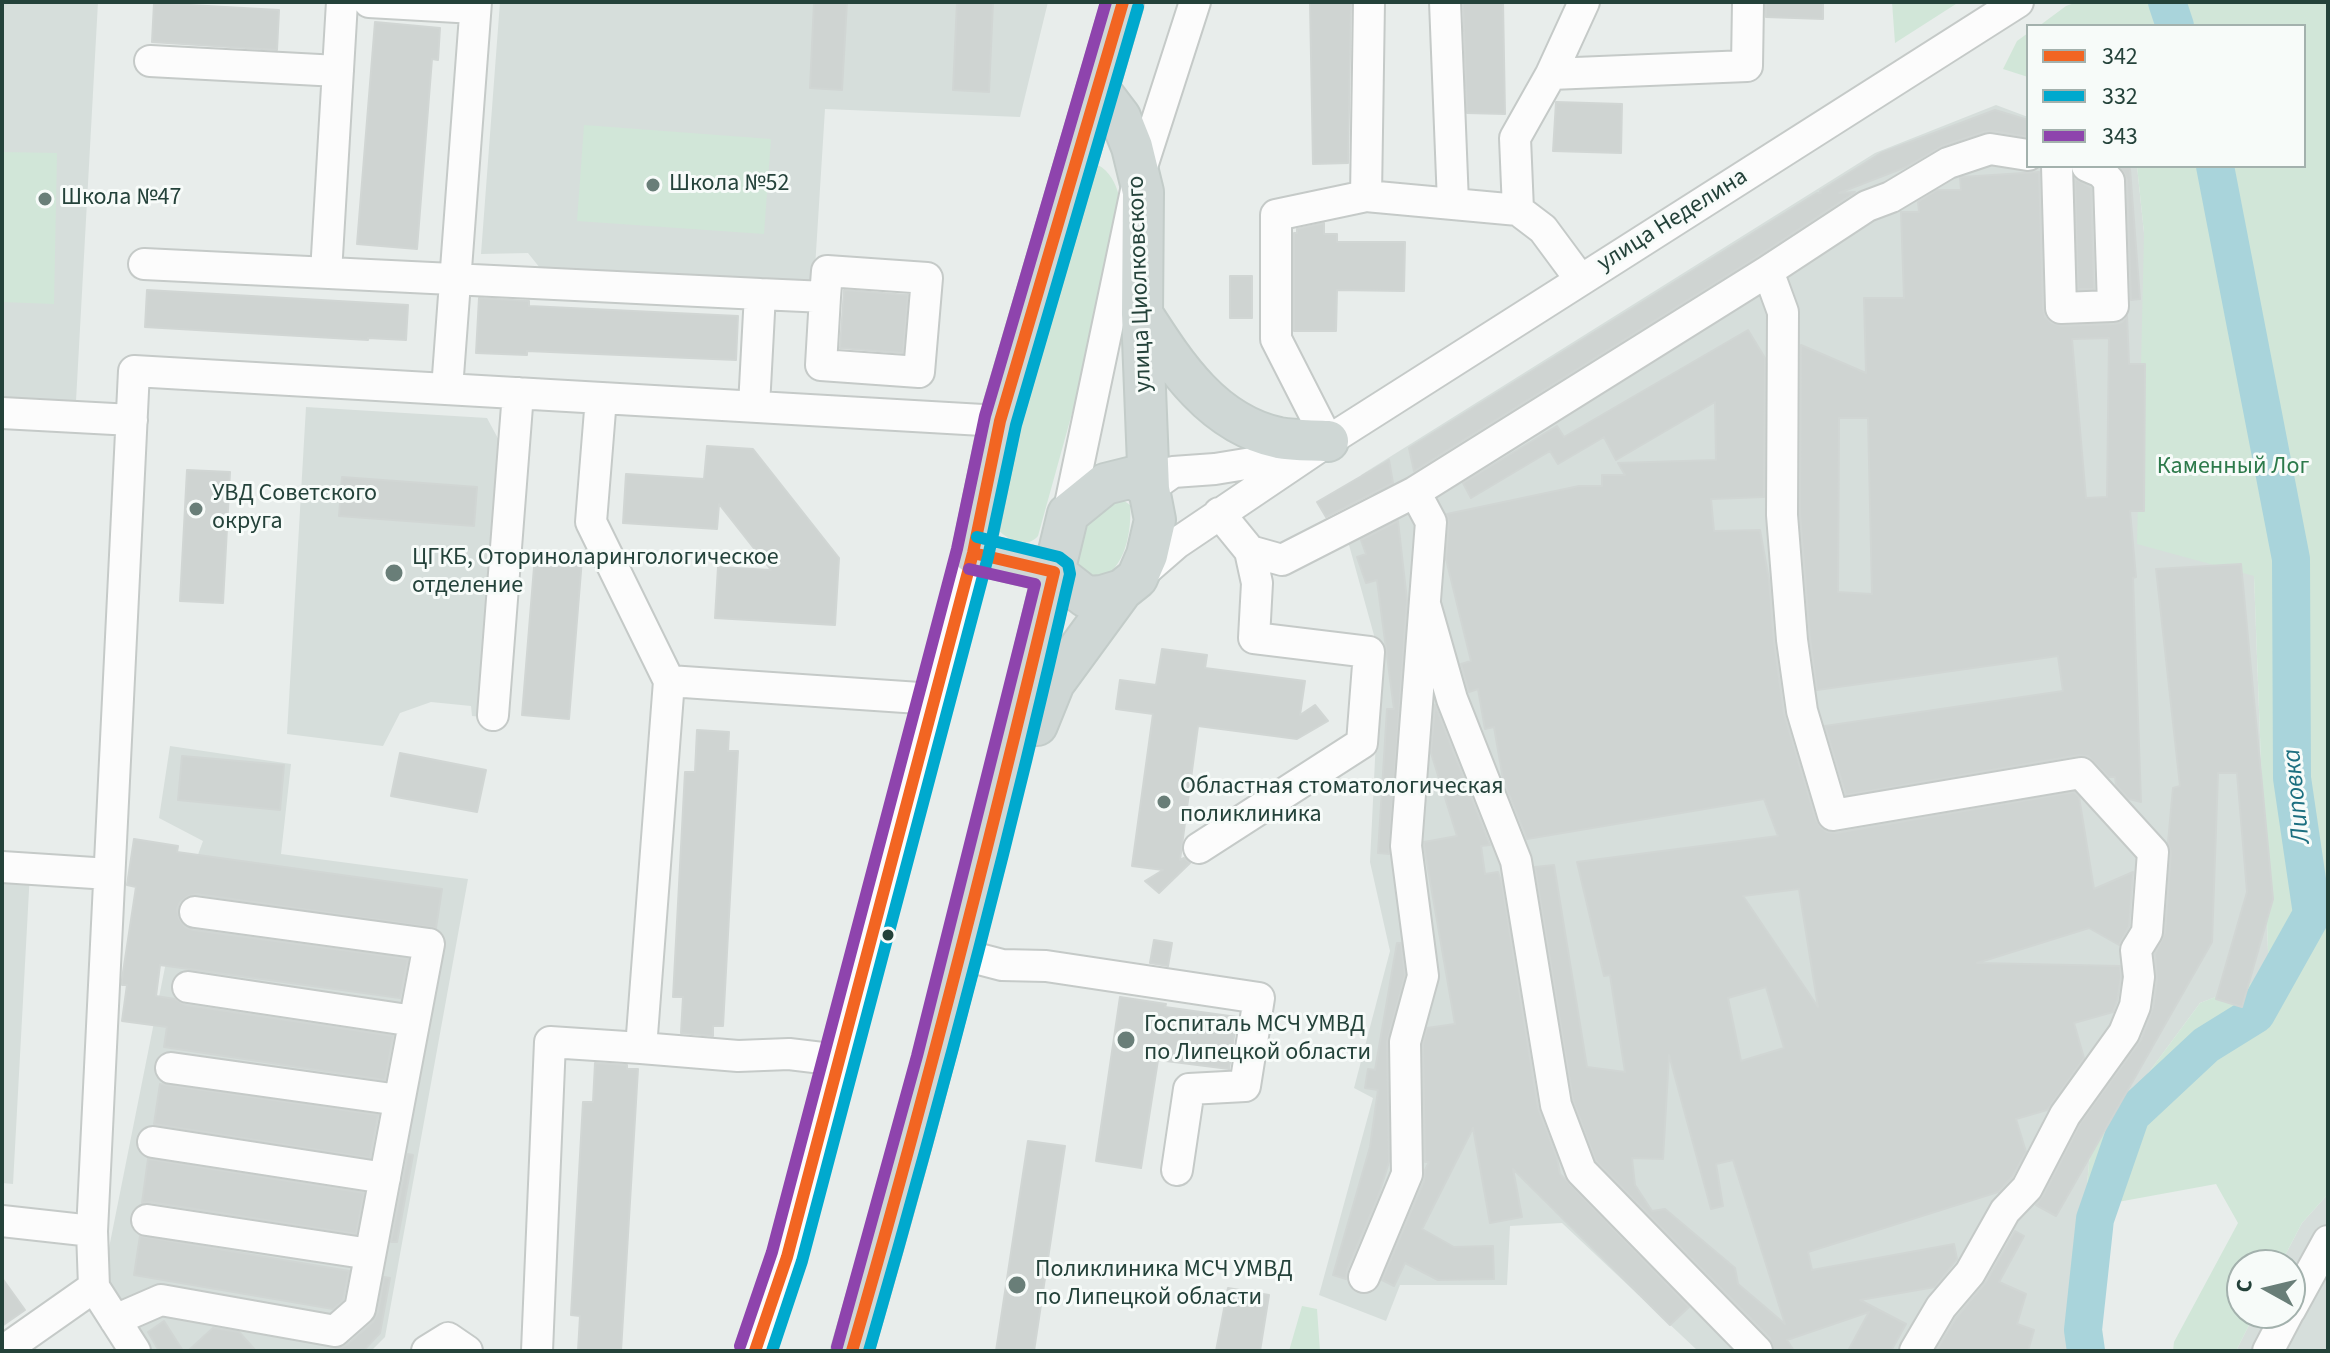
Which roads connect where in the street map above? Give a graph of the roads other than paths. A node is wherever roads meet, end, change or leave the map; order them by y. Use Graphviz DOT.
graph roads {
  1 [pos="342,2"];
  2 [pos="369,2"];
  3 [pos="1123,2"];
  4 [pos="1195,2"];
  5 [pos="1369,2"];
  6 [pos="1445,2"];
  7 [pos="1584,2"];
  8 [pos="1748,2"];
  9 [pos="2018,2"];
  10 [pos="475,5"];
  11 [pos="150,61"];
  12 [pos="338,71"];
  13 [pos="1551,74"];
  14 [pos="1098,88"];
  15 [pos="2026,155"];
  16 [pos="2057,168"];
  17 [pos="2092,168"];
  18 [pos="1139,176"];
  19 [pos="1366,196"];
  20 [pos="1453,203"];
  21 [pos="1518,210"];
  22 [pos="144,264"];
  23 [pos="1768,271"];
  24 [pos="326,273"];
  25 [pos="1580,279"];
  26 [pos="455,280"];
  27 [pos="760,294"];
  28 [pos="825,297"];
  29 [pos="1142,314"];
  30 [pos="447,389"];
  31 [pos="518,393"];
  32 [pos="601,398"];
  33 [pos="754,406"];
  34 [pos="2,413"];
  35 [pos="132,420"];
  36 [pos="1000,421"];
  37 [pos="1328,441"];
  38 [pos="1149,489"];
  39 [pos="1415,492"];
  40 [pos="1219,513"];
  41 [pos="1068,514"];
  42 [pos="1250,551"];
  43 [pos="973,553"];
  44 [pos="1054,572"];
  45 [pos="1130,584"];
  46 [pos="1425,604"];
  47 [pos="669,681"];
  48 [pos="934,699"];
  49 [pos="493,715"];
  50 [pos="989,848"];
  51 [pos="1199,848"];
  52 [pos="2,867"];
  53 [pos="109,874"];
  54 [pos="195,912"];
  55 [pos="960,954"];
  56 [pos="188,987"];
  57 [pos="414,1021"];
  58 [pos="641,1048"];
  59 [pos="839,1060"];
  60 [pos="171,1068"];
  61 [pos="399,1100"];
  62 [pos="153,1142"];
  63 [pos="1177,1170"];
  64 [pos="385,1178"];
  65 [pos="147,1220"];
  66 [pos="2,1221"];
  67 [pos="92,1231"];
  68 [pos="2327,1245"];
  69 [pos="370,1254"];
  70 [pos="1364,1277"];
  71 [pos="2306,1281"];
  72 [pos="94,1287"];
  73 [pos="115,1320"];
  74 [pos="2280,1329"];
  75 [pos="3,1351"];
  76 [pos="135,1351"];
  77 [pos="427,1351"];
  78 [pos="467,1351"];
  79 [pos="537,1351"];
  80 [pos="755,1351"];
  81 [pos="852,1351"];
  82 [pos="1757,1351"];
  83 [pos="1915,1351"];
  84 [pos="2268,1351"];
  1 -- 12 [label="street"];
  2 -- 10 [label="street"];
  3 -- 14 [label="main road"];
  4 -- 18 [label="street"];
  5 -- 19 [label="street"];
  6 -- 20 [label="street"];
  7 -- 13 [label="street"];
  8 -- 13 [label="street"];
  9 -- 25 [label="street, улица Неделина"];
  10 -- 26 [label="street"];
  11 -- 12 [label="street"];
  12 -- 24 [label="street"];
  13 -- 21 [label="street"];
  14 -- 18 [label="main road, улица Циолковского"];
  14 -- 36 [label="main road"];
  15 -- 23 [label="street"];
  16 -- 17 [label="street"];
  18 -- 29 [label="main road, улица Циолковского"];
  18 -- 41 [label="street"];
  19 -- 20 [label="street"];
  19 -- 37 [label="street"];
  20 -- 21 [label="street"];
  21 -- 25 [label="street"];
  22 -- 24 [label="street"];
  23 -- 39 [label="street"];
  23 -- 83 [label="street"];
  24 -- 26 [label="street"];
  25 -- 37 [label="street, улица Неделина"];
  26 -- 27 [label="street"];
  26 -- 30 [label="street"];
  27 -- 28 [label="street"];
  27 -- 33 [label="street"];
  28 -- 28 [label="street"];
  29 -- 37 [label="main road"];
  29 -- 38 [label="main road, улица Циолковского"];
  30 -- 31 [label="street"];
  30 -- 35 [label="street"];
  31 -- 32 [label="street"];
  31 -- 49 [label="street"];
  32 -- 33 [label="street"];
  32 -- 47 [label="street"];
  33 -- 36 [label="street"];
  34 -- 35 [label="street"];
  35 -- 53 [label="street"];
  36 -- 43 [label="main road"];
  37 -- 38 [label="street, улица Неделина"];
  37 -- 40 [label="street, улица Неделина"];
  38 -- 41 [label="main road"];
  38 -- 45 [label="main road"];
  39 -- 42 [label="street"];
  39 -- 46 [label="street"];
  40 -- 42 [label="street"];
  40 -- 45 [label="street, улица Неделина"];
  41 -- 44 [label="main road"];
  42 -- 51 [label="street"];
  43 -- 44 [label="main road"];
  43 -- 48 [label="street"];
  44 -- 45 [label="main road"];
  44 -- 50 [label="main road"];
  45 -- 50 [label="main road"];
  46 -- 70 [label="street"];
  46 -- 82 [label="street"];
  47 -- 48 [label="street"];
  47 -- 58 [label="street"];
  48 -- 59 [label="street"];
  50 -- 55 [label="main road"];
  52 -- 53 [label="street"];
  53 -- 67 [label="street"];
  54 -- 57 [label="street"];
  55 -- 63 [label="street"];
  55 -- 81 [label="main road"];
  56 -- 57 [label="street"];
  57 -- 61 [label="street"];
  58 -- 59 [label="street"];
  58 -- 79 [label="street"];
  59 -- 80 [label="street"];
  60 -- 61 [label="street"];
  61 -- 64 [label="street"];
  62 -- 64 [label="street"];
  64 -- 69 [label="street"];
  65 -- 69 [label="street"];
  66 -- 67 [label="street"];
  67 -- 72 [label="street"];
  68 -- 71 [label="street"];
  69 -- 73 [label="street"];
  72 -- 73 [label="street"];
  72 -- 75 [label="street"];
  73 -- 76 [label="street"];
  74 -- 84 [label="street"];
  77 -- 78 [label="street"];
}
